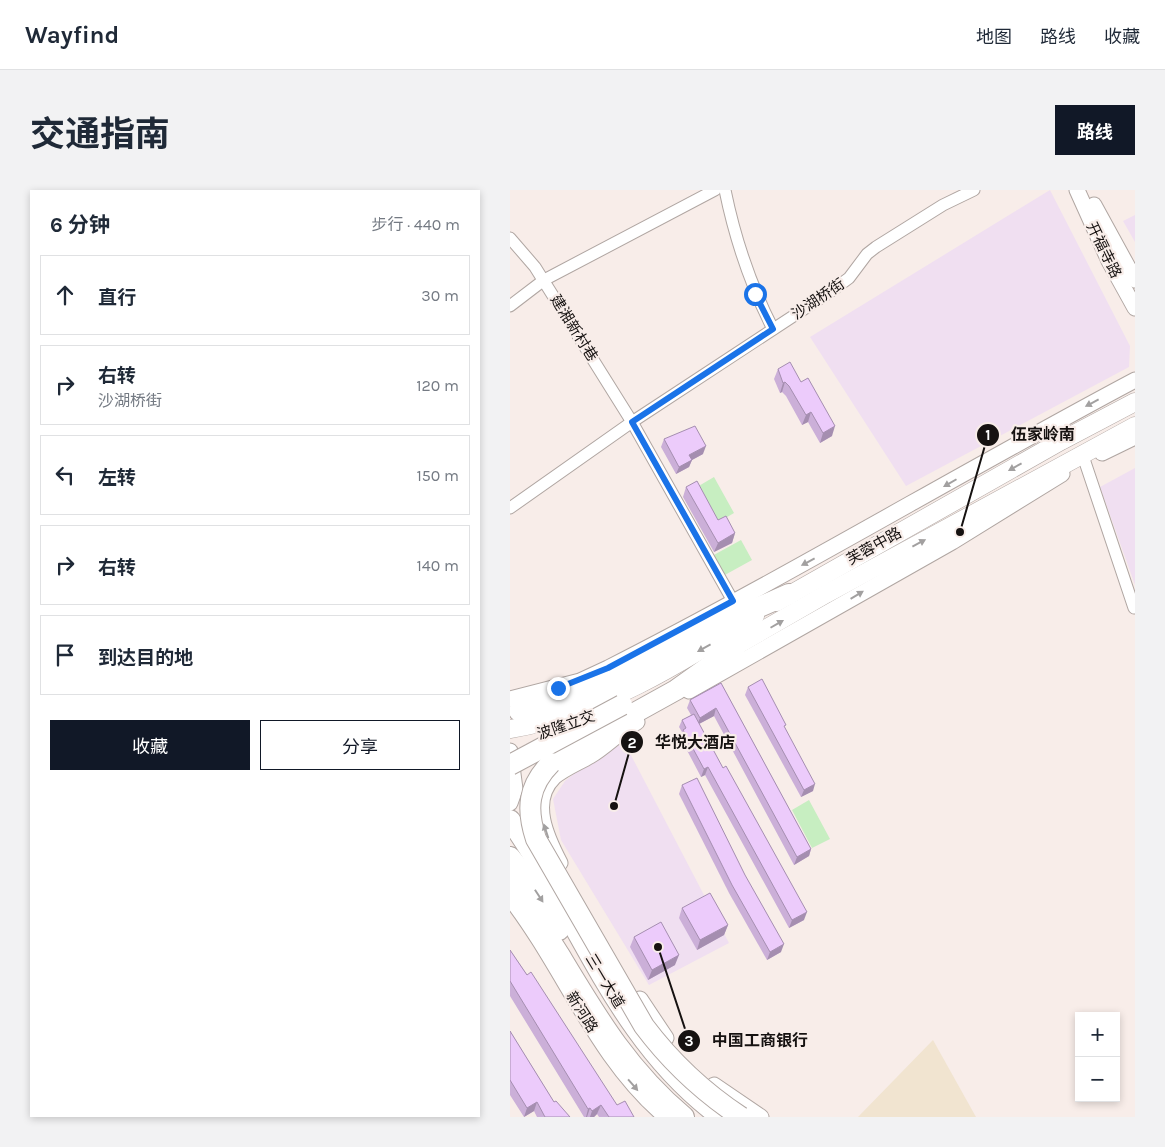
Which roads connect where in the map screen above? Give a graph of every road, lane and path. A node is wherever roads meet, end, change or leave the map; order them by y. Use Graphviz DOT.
graph roads {
  1 [pos="715,190"];
  2 [pos="726,190"];
  3 [pos="974,190"];
  4 [pos="1077,190"];
  5 [pos="1088,190"];
  6 [pos="510,238"];
  7 [pos="544,280"];
  8 [pos="1135,280"];
  9 [pos="510,306"];
  10 [pos="1135,308"];
  11 [pos="773,329"];
  12 [pos="1135,380"];
  13 [pos="1135,402"];
  14 [pos="632,422"];
  15 [pos="1135,426"];
  16 [pos="1135,437"];
  17 [pos="1085,462"];
  18 [pos="510,508"];
  19 [pos="790,594"];
  20 [pos="733,601"];
  21 [pos="1134,608"];
  22 [pos="735,648"];
  23 [pos="676,690"];
  24 [pos="619,700"];
  25 [pos="514,705"];
  26 [pos="626,728"];
  27 [pos="510,729"];
  28 [pos="510,741"];
  29 [pos="510,751"];
  30 [pos="510,765"];
  31 [pos="512,799"];
  32 [pos="542,801"];
  33 [pos="512,822"];
  34 [pos="510,857"];
  35 [pos="510,881"];
  36 [pos="510,898"];
  37 [pos="644,1026"];
  38 [pos="619,1049"];
  39 [pos="656,1066"];
  40 [pos="688,1107"];
  41 [pos="729,1114"];
  42 [pos="666,1117"];
  43 [pos="701,1117"];
  44 [pos="761,1117"];
  1 -- 7 [label="street"];
  2 -- 11 [label="street"];
  3 -- 11 [label="street, 沙湖桥街"];
  4 -- 10 [label="street, 开福寺路"];
  5 -- 8 [label="street, 开福寺路"];
  6 -- 7 [label="street, 建湘新村巷"];
  7 -- 9 [label="street"];
  7 -- 14 [label="street, 建湘新村巷"];
  11 -- 14 [label="street, 沙湖桥街"];
  12 -- 20 [label="street, one-way"];
  13 -- 19 [label="main road, 芙蓉中路, one-way"];
  14 -- 18 [label="street, 沙湖桥街"];
  14 -- 20 [label="street, 建湘新村巷"];
  22 -- 15 [label="main road, 芙蓉中路, one-way"];
  16 -- 17 [label="street"];
  17 -- 21 [label="street"];
  26 -- 17 [label="street, one-way"];
  19 -- 24 [label="main road, 芙蓉中路, one-way"];
  19 -- 25 [label="highway"];
  20 -- 25 [label="street"];
  22 -- 23 [label="highway"];
  22 -- 24 [label="main road, 芙蓉中路"];
  23 -- 26 [label="main road"];
  23 -- 37 [label="highway, bridge"];
  24 -- 27 [label="main road, 波隆立交"];
  24 -- 28 [label="main road, 波隆立交, bridge"];
  24 -- 30 [label="highway, bridge"];
  26 -- 32 [label="street"];
  29 -- 31 [label="street"];
  31 -- 32 [label="street"];
  44 -- 32 [label="street, one-way"];
  33 -- 39 [label="highway, 三一大道"];
  34 -- 39 [label="highway, 三一大道, one-way"];
  35 -- 38 [label="highway"];
  36 -- 42 [label="street, 新河路, one-way"];
  37 -- 39 [label="highway, bridge"];
  37 -- 41 [label="highway, bridge"];
  38 -- 39 [label="highway"];
  38 -- 40 [label="highway"];
  39 -- 40 [label="highway, 三一大道"];
  40 -- 41 [label="highway"];
  40 -- 43 [label="highway, 三一大道"];
}
